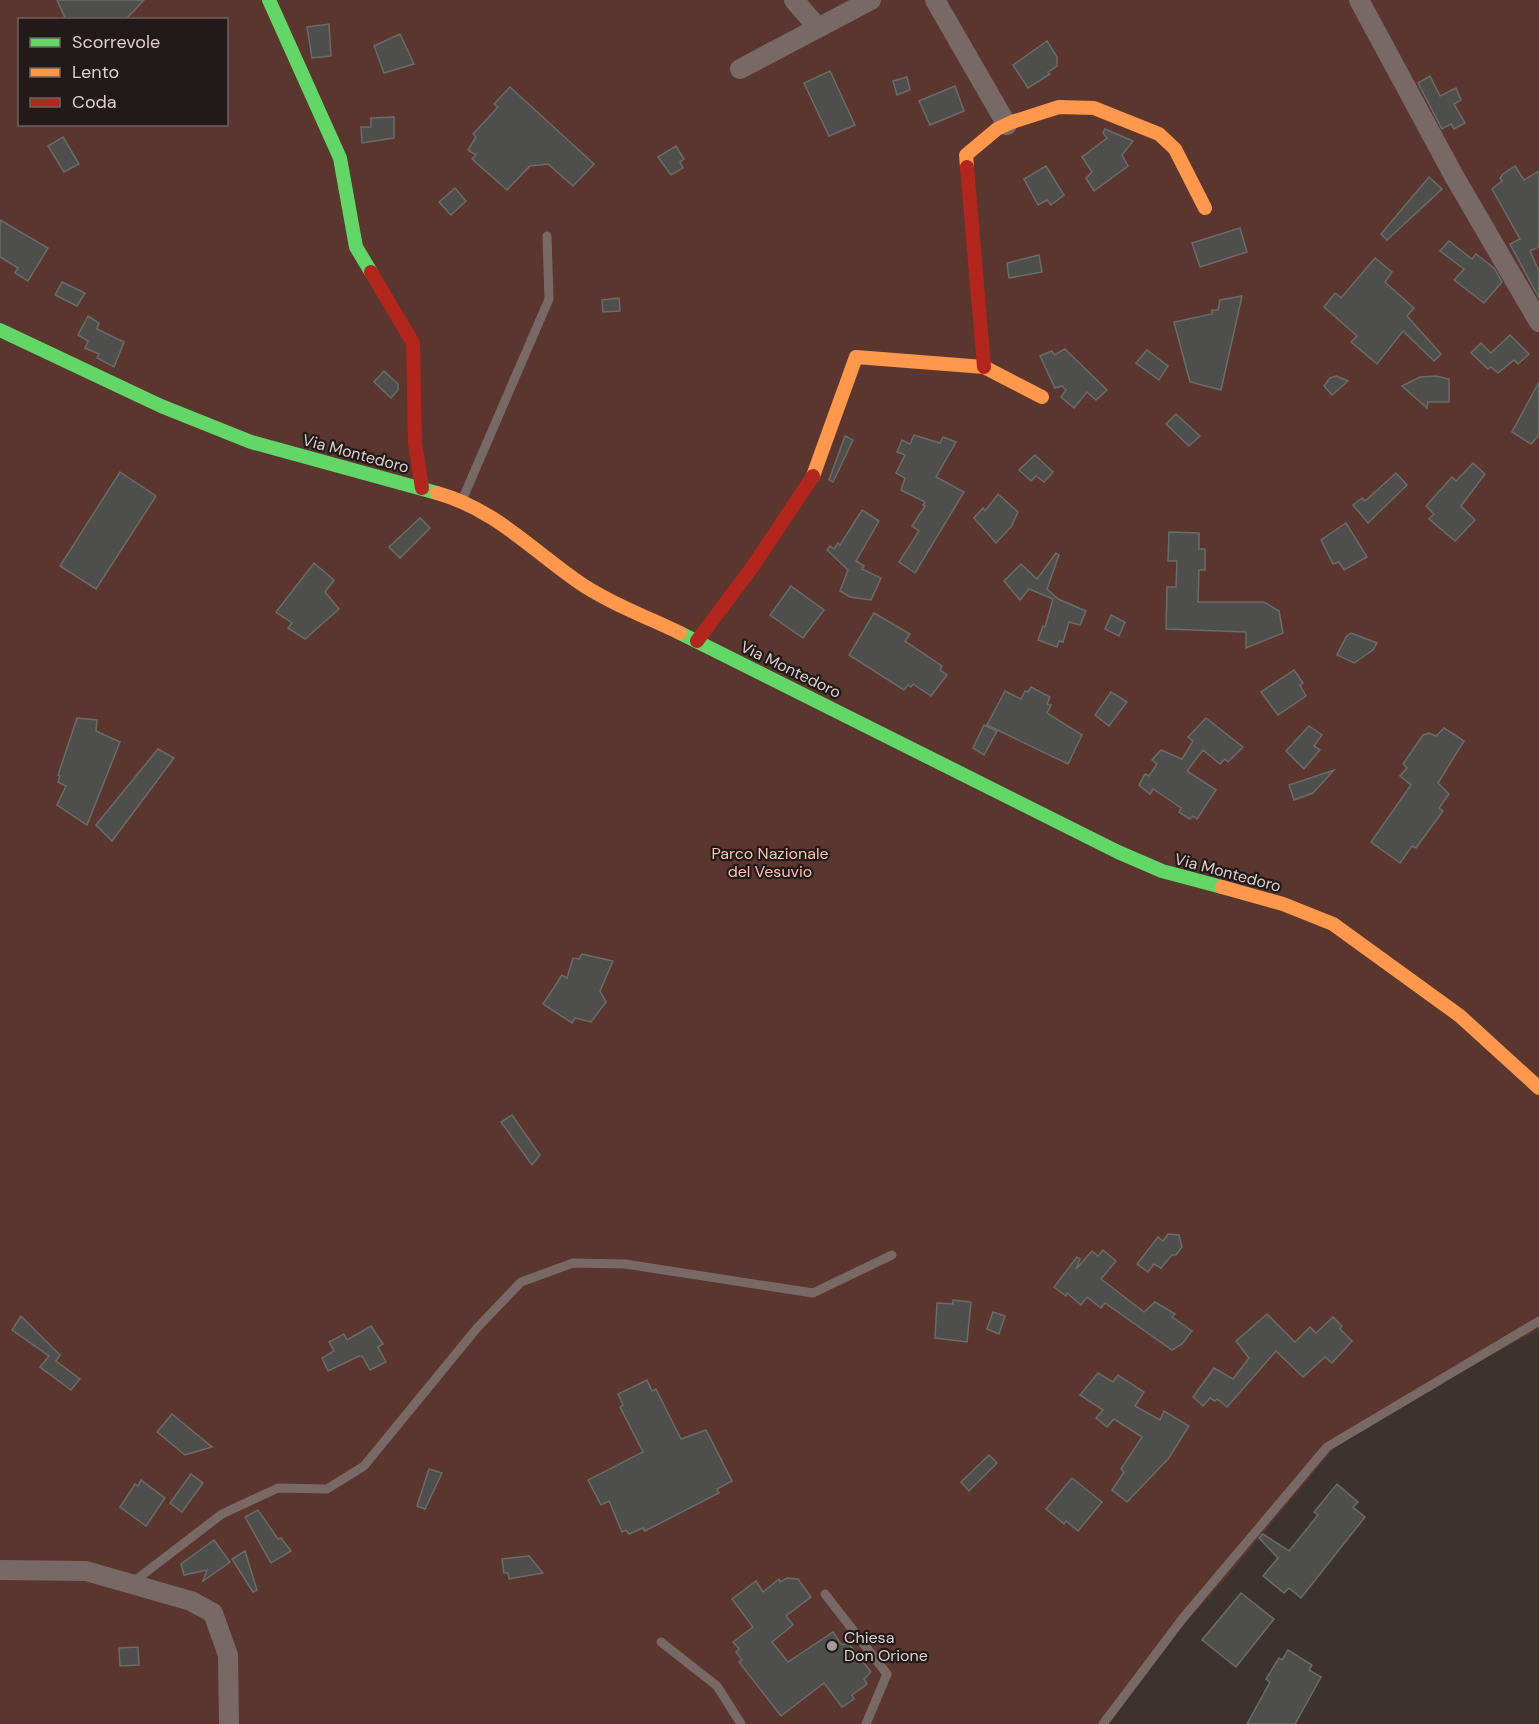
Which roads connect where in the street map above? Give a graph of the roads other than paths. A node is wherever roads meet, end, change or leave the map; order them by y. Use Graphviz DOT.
graph roads {
  1 [pos="269,0"];
  2 [pos="794,0"];
  3 [pos="871,0"];
  4 [pos="935,0"];
  5 [pos="1359,0"];
  6 [pos="818,28"];
  7 [pos="740,69"];
  8 [pos="1006,125"];
  9 [pos="1205,208"];
  10 [pos="547,236"];
  11 [pos="1539,322"];
  12 [pos="0,330"];
  13 [pos="984,367"];
  14 [pos="1042,397"];
  15 [pos="422,488"];
  16 [pos="462,500"];
  17 [pos="697,640"];
  18 [pos="1539,1088"];
  19 [pos="892,1254"];
  20 [pos="1539,1320"];
  21 [pos="0,1570"];
  22 [pos="131,1584"];
  23 [pos="825,1594"];
  24 [pos="661,1642"];
  25 [pos="229,1724"];
  26 [pos="741,1724"];
  27 [pos="866,1724"];
  28 [pos="1103,1724"];
  1 -- 15 [label="street"];
  2 -- 6 [label="street"];
  3 -- 6 [label="street"];
  4 -- 8 [label="street"];
  5 -- 11 [label="street"];
  6 -- 7 [label="street"];
  8 -- 9 [label="street"];
  8 -- 13 [label="street"];
  10 -- 16 [label="lane"];
  12 -- 15 [label="street, Via Montedoro"];
  13 -- 14 [label="street"];
  13 -- 17 [label="street"];
  15 -- 16 [label="street, Via Montedoro"];
  16 -- 17 [label="street, Via Montedoro"];
  17 -- 18 [label="street, Via Montedoro"];
  19 -- 22 [label="lane"];
  20 -- 28 [label="lane"];
  21 -- 22 [label="street"];
  22 -- 25 [label="street"];
  23 -- 27 [label="lane"];
  24 -- 26 [label="lane"];
}
